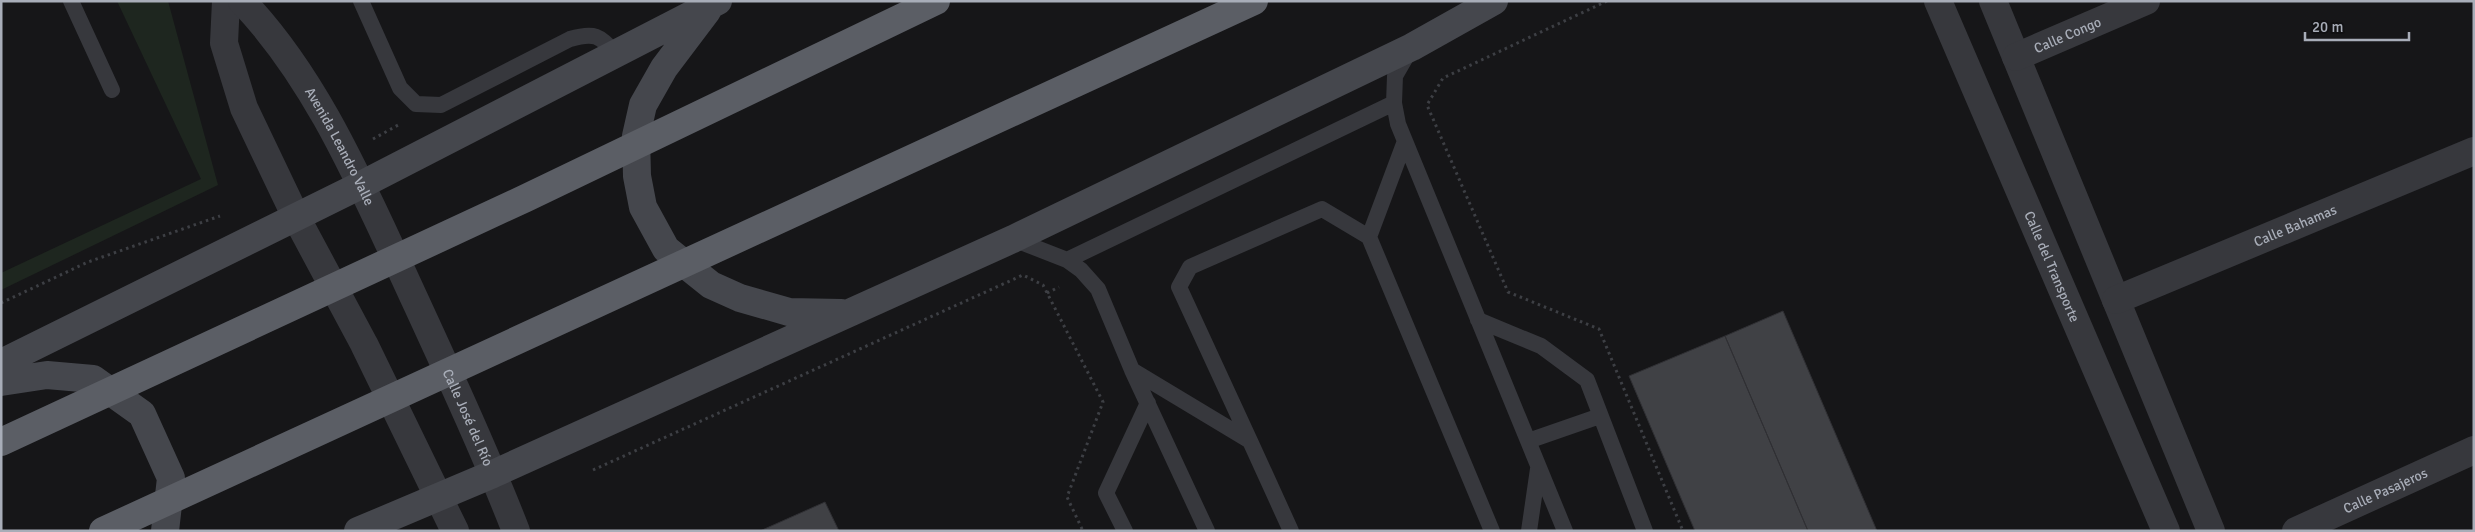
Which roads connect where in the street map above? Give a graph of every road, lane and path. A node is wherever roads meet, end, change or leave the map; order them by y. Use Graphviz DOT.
graph roads {
  1 [pos="71,1"];
  2 [pos="226,1"];
  3 [pos="242,1"];
  4 [pos="361,1"];
  5 [pos="936,1"];
  6 [pos="1254,1"];
  7 [pos="1494,1"];
  8 [pos="1606,1"];
  9 [pos="1938,1"];
  10 [pos="1992,1"];
  11 [pos="2146,1"];
  12 [pos="714,4"];
  13 [pos="1412,47"];
  14 [pos="616,54"];
  15 [pos="2016,57"];
  16 [pos="112,90"];
  17 [pos="1394,103"];
  18 [pos="416,104"];
  19 [pos="1432,119"];
  20 [pos="1403,137"];
  21 [pos="2474,151"];
  22 [pos="346,155"];
  23 [pos="361,185"];
  24 [pos="223,216"];
  25 [pos="296,217"];
  26 [pos="1369,238"];
  27 [pos="1013,239"];
  28 [pos="1067,260"];
  29 [pos="2116,300"];
  30 [pos="1,302"];
  31 [pos="417,306"];
  32 [pos="850,313"];
  33 [pos="1478,320"];
  34 [pos="1,363"];
  35 [pos="1132,370"];
  36 [pos="1,382"];
  37 [pos="1148,403"];
  38 [pos="1600,416"];
  39 [pos="1250,441"];
  40 [pos="1528,441"];
  41 [pos="1,442"];
  42 [pos="2474,450"];
  43 [pos="1538,468"];
  44 [pos="592,470"];
  45 [pos="493,474"];
  46 [pos="439,497"];
  47 [pos="388,525"];
  48 [pos="103,531"];
  49 [pos="165,531"];
  50 [pos="358,531"];
  51 [pos="454,531"];
  52 [pos="516,531"];
  53 [pos="1083,531"];
  54 [pos="1125,531"];
  55 [pos="1207,531"];
  56 [pos="1292,531"];
  57 [pos="1492,531"];
  58 [pos="1529,531"];
  59 [pos="1565,531"];
  60 [pos="1645,531"];
  61 [pos="1683,531"];
  62 [pos="2166,531"];
  63 [pos="2211,531"];
  64 [pos="2296,531"];
  1 -- 16 [label="lane"];
  2 -- 25 [label="street"];
  3 -- 22 [label="street, Avenida Leandro Valle"];
  4 -- 18 [label="lane"];
  5 -- 41 [label="highway"];
  6 -- 48 [label="highway"];
  7 -- 13 [label="main road"];
  8 -- 19 [label="path"];
  9 -- 62 [label="street, Calle del Transporte"];
  10 -- 15 [label="street"];
  11 -- 15 [label="street, Calle Congo"];
  12 -- 14 [label="main road"];
  12 -- 32 [label="main road"];
  13 -- 17 [label="lane"];
  13 -- 27 [label="main road"];
  14 -- 18 [label="lane"];
  14 -- 23 [label="main road"];
  15 -- 29 [label="street"];
  17 -- 20 [label="lane"];
  17 -- 28 [label="lane"];
  18 -- 22 [label="path"];
  19 -- 20 [label="path"];
  19 -- 61 [label="path"];
  20 -- 26 [label="lane"];
  20 -- 33 [label="lane"];
  21 -- 29 [label="street, Calle Bahamas"];
  22 -- 23 [label="street, Avenida Leandro Valle"];
  23 -- 25 [label="main road"];
  23 -- 31 [label="street, Avenida Leandro Valle"];
  24 -- 30 [label="path"];
  25 -- 34 [label="main road"];
  25 -- 46 [label="street"];
  26 -- 39 [label="lane"];
  26 -- 57 [label="lane"];
  27 -- 28 [label="lane"];
  27 -- 32 [label="main road"];
  28 -- 35 [label="lane"];
  29 -- 63 [label="street"];
  31 -- 45 [label="street, Calle José del Río"];
  32 -- 45 [label="main road"];
  33 -- 38 [label="lane"];
  33 -- 40 [label="lane"];
  35 -- 37 [label="lane"];
  35 -- 39 [label="lane"];
  36 -- 49 [label="main road"];
  37 -- 54 [label="lane"];
  37 -- 55 [label="lane"];
  38 -- 40 [label="lane"];
  38 -- 60 [label="lane"];
  39 -- 56 [label="lane"];
  40 -- 43 [label="lane"];
  42 -- 64 [label="street, Calle Pasajeros"];
  43 -- 58 [label="lane"];
  43 -- 59 [label="lane"];
  44 -- 53 [label="path"];
  45 -- 46 [label="main road"];
  45 -- 52 [label="street, Calle José del Río"];
  46 -- 47 [label="main road"];
  46 -- 51 [label="street"];
  47 -- 50 [label="main road"];
}
